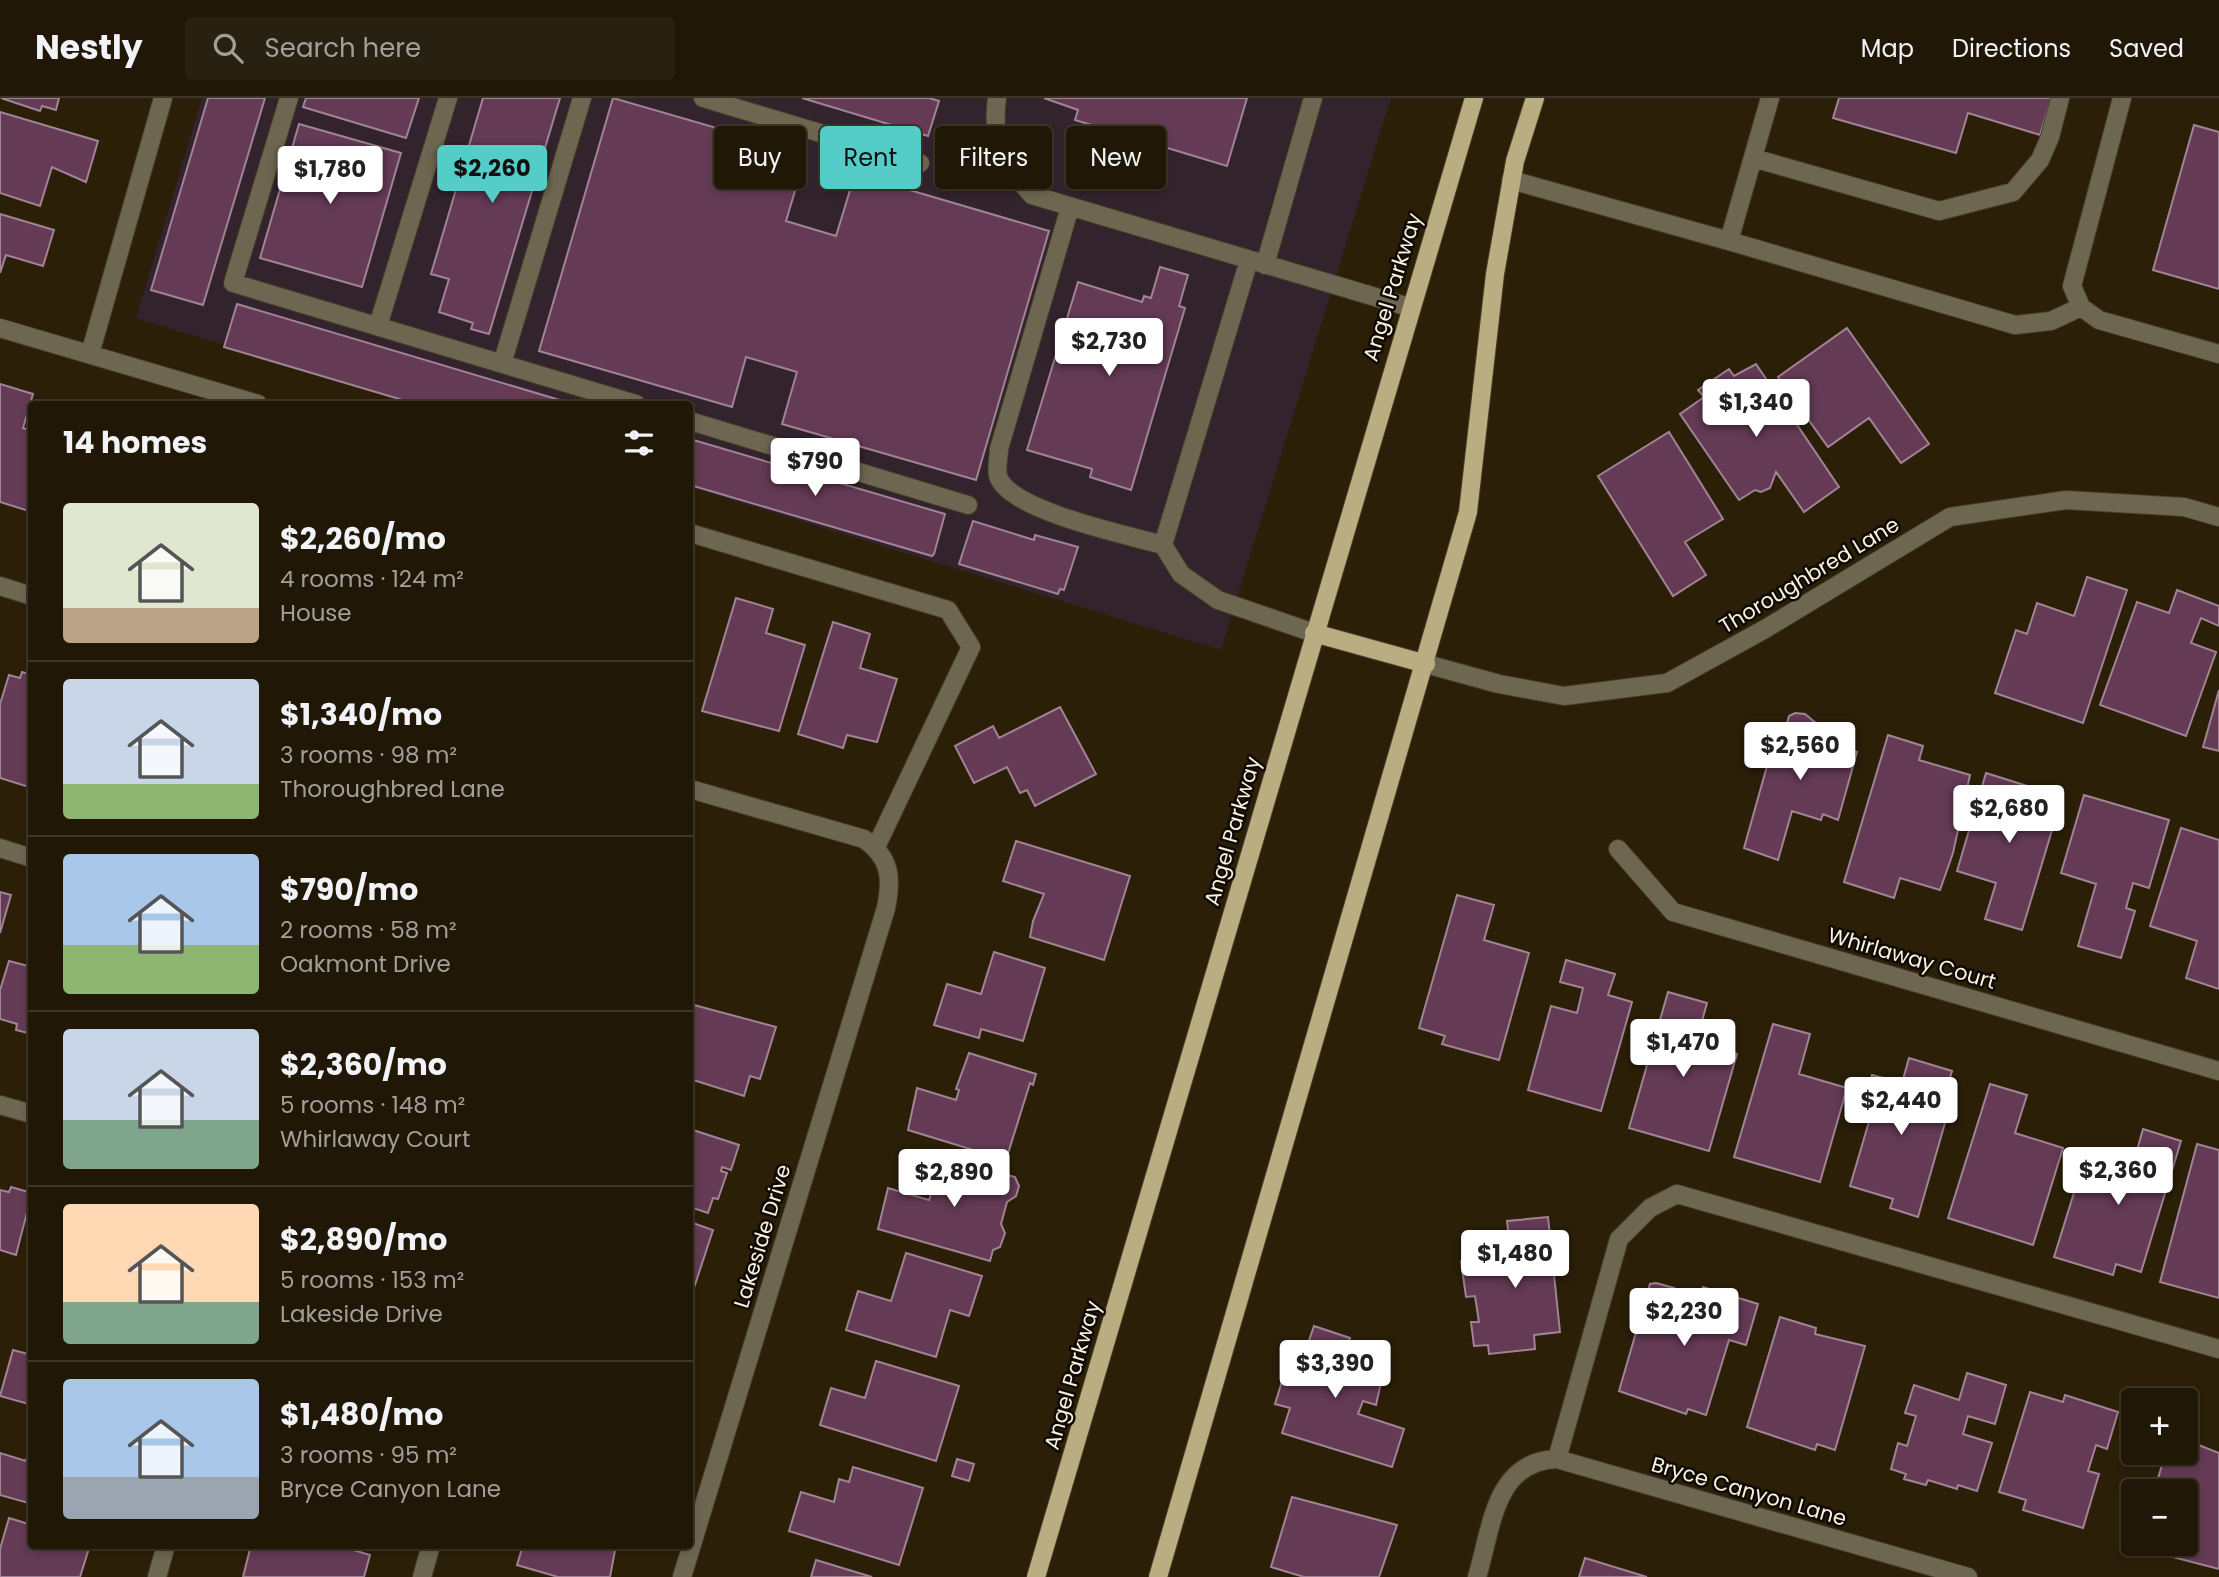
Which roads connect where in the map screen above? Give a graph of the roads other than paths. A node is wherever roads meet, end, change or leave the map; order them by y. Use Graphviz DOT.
graph roads {
  1 [pos="163,98"];
  2 [pos="289,98"];
  3 [pos="448,98"];
  4 [pos="582,98"];
  5 [pos="704,98"];
  6 [pos="997,98"];
  7 [pos="1313,98"];
  8 [pos="1474,98"];
  9 [pos="1535,98"];
  10 [pos="1770,98"];
  11 [pos="2060,98"];
  12 [pos="2122,98"];
  13 [pos="820,133"];
  14 [pos="1753,158"];
  15 [pos="1511,180"];
  16 [pos="1070,207"];
  17 [pos="1729,241"];
  18 [pos="1257,262"];
  19 [pos="1409,307"];
  20 [pos="2081,307"];
  21 [pos="379,327"];
  22 [pos="0,328"];
  23 [pos="90,354"];
  24 [pos="2219,354"];
  25 [pos="502,364"];
  26 [pos="248,401"];
  27 [pos="625,401"];
  28 [pos="693,422"];
  29 [pos="968,505"];
  30 [pos="2219,517"];
  31 [pos="693,534"];
  32 [pos="1163,545"];
  33 [pos="0,586"];
  34 [pos="28,595"];
  35 [pos="1314,633"];
  36 [pos="1426,664"];
  37 [pos="693,790"];
  38 [pos="876,847"];
  39 [pos="0,848"];
  40 [pos="1618,849"];
  41 [pos="28,857"];
  42 [pos="2219,1071"];
  43 [pos="0,1105"];
  44 [pos="28,1113"];
  45 [pos="2219,1349"];
  46 [pos="1557,1459"];
  47 [pos="693,1541"];
  48 [pos="165,1549"];
  49 [pos="430,1549"];
  50 [pos="691,1549"];
  51 [pos="157,1577"];
  52 [pos="422,1577"];
  53 [pos="682,1577"];
  54 [pos="1036,1577"];
  55 [pos="1158,1577"];
  56 [pos="1477,1577"];
  57 [pos="1968,1577"];
  1 -- 23 [label="street"];
  2 -- 21 [label="street"];
  3 -- 21 [label="street"];
  4 -- 25 [label="street"];
  5 -- 13 [label="street"];
  6 -- 16 [label="street"];
  7 -- 18 [label="street"];
  8 -- 19 [label="main road, Angel Parkway"];
  9 -- 15 [label="main road"];
  10 -- 14 [label="street"];
  11 -- 14 [label="street"];
  12 -- 20 [label="street"];
  14 -- 17 [label="street"];
  15 -- 17 [label="street"];
  15 -- 36 [label="main road"];
  16 -- 18 [label="street"];
  16 -- 32 [label="street"];
  17 -- 20 [label="street"];
  18 -- 19 [label="street"];
  18 -- 32 [label="street"];
  19 -- 35 [label="main road, Angel Parkway"];
  20 -- 24 [label="street"];
  21 -- 25 [label="street"];
  22 -- 23 [label="street"];
  23 -- 26 [label="street"];
  25 -- 27 [label="street"];
  28 -- 29 [label="street"];
  30 -- 36 [label="street, Thoroughbred Lane"];
  31 -- 38 [label="street"];
  32 -- 35 [label="street"];
  33 -- 34 [label="street"];
  35 -- 36 [label="main road"];
  35 -- 54 [label="main road, Angel Parkway"];
  36 -- 55 [label="main road"];
  37 -- 38 [label="street"];
  38 -- 47 [label="street, Lakeside Drive"];
  39 -- 41 [label="street"];
  40 -- 42 [label="street, Whirlaway Court"];
  43 -- 44 [label="street"];
  45 -- 46 [label="street"];
  46 -- 56 [label="street"];
  46 -- 57 [label="street, Bryce Canyon Lane"];
  48 -- 51 [label="street"];
  49 -- 52 [label="street"];
  50 -- 53 [label="street, Lakeside Drive"];
}
